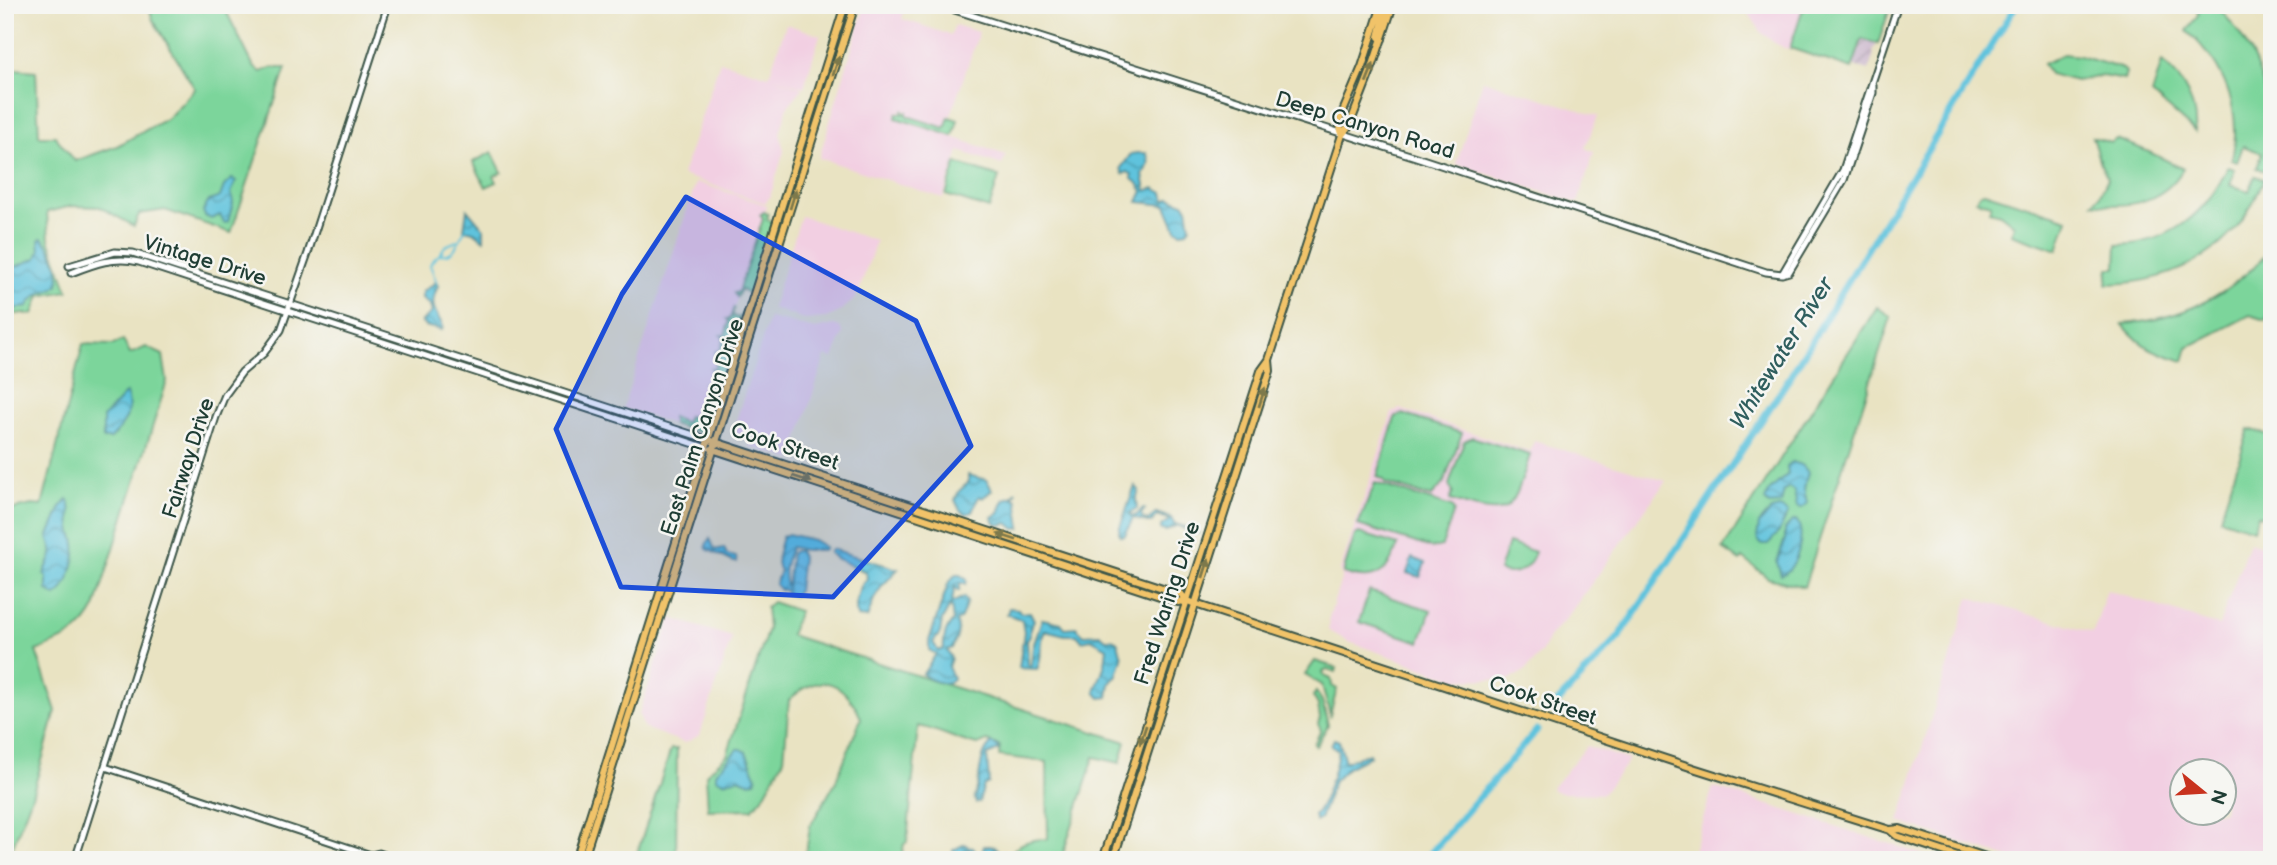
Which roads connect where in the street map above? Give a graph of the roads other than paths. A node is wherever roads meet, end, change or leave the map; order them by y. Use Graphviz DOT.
graph roads {
  1 [pos="388,5"];
  2 [pos="845,5"];
  3 [pos="855,5"];
  4 [pos="939,5"];
  5 [pos="1387,5"];
  6 [pos="1898,5"];
  7 [pos="1342,135"];
  8 [pos="69,266"];
  9 [pos="71,273"];
  10 [pos="290,307"];
  11 [pos="1269,360"];
  12 [pos="1241,431"];
  13 [pos="711,445"];
  14 [pos="1234,483"];
  15 [pos="1222,491"];
  16 [pos="1218,532"];
  17 [pos="1186,600"];
  18 [pos="1195,604"];
  19 [pos="1168,656"];
  20 [pos="1157,721"];
  21 [pos="105,767"];
  22 [pos="1890,830"];
  23 [pos="371,855"];
  24 [pos="75,860"];
  25 [pos="380,860"];
  26 [pos="400,860"];
  27 [pos="576,860"];
  28 [pos="583,860"];
  29 [pos="1103,860"];
  30 [pos="1113,860"];
  31 [pos="1970,860"];
  32 [pos="1995,860"];
  1 -- 10 [label="street, Fairway Drive"];
  2 -- 13 [label="main road, East Palm Canyon Drive"];
  13 -- 3 [label="main road, East Palm Canyon Drive, one-way"];
  4 -- 7 [label="street, Deep Canyon Road"];
  7 -- 5 [label="main road, Fred Waring Drive, one-way"];
  5 -- 7 [label="main road, Fred Waring Drive"];
  6 -- 7 [label="street, Deep Canyon Road"];
  7 -- 11 [label="main road, Fred Waring Drive"];
  8 -- 10 [label="street, Vintage Drive"];
  9 -- 10 [label="street, Vintage Drive"];
  10 -- 13 [label="street, Cook Street"];
  10 -- 21 [label="street, Fairway Drive"];
  11 -- 12 [label="main road, Fred Waring Drive"];
  14 -- 11 [label="main road, Fred Waring Drive, one-way"];
  12 -- 14 [label="main road"];
  12 -- 15 [label="main road, Fred Waring Drive"];
  13 -- 17 [label="main road, Cook Street"];
  13 -- 27 [label="main road, East Palm Canyon Drive"];
  13 -- 28 [label="main road, East Palm Canyon Drive"];
  14 -- 16 [label="main road, Fred Waring Drive"];
  15 -- 16 [label="main road"];
  15 -- 17 [label="main road, Fred Waring Drive"];
  18 -- 16 [label="main road, Fred Waring Drive, one-way"];
  17 -- 18 [label="main road, Cook Street"];
  17 -- 19 [label="main road, Fred Waring Drive"];
  18 -- 20 [label="main road, Fred Waring Drive"];
  18 -- 22 [label="main road, Cook Street"];
  19 -- 20 [label="main road"];
  19 -- 29 [label="main road, Fred Waring Drive, one-way"];
  20 -- 30 [label="main road, Fred Waring Drive"];
  21 -- 23 [label="street"];
  21 -- 24 [label="street, Fairway Drive"];
  22 -- 31 [label="main road, Cook Street"];
  22 -- 32 [label="main road, Cook Street"];
  23 -- 25 [label="street"];
  23 -- 26 [label="street"];
}
